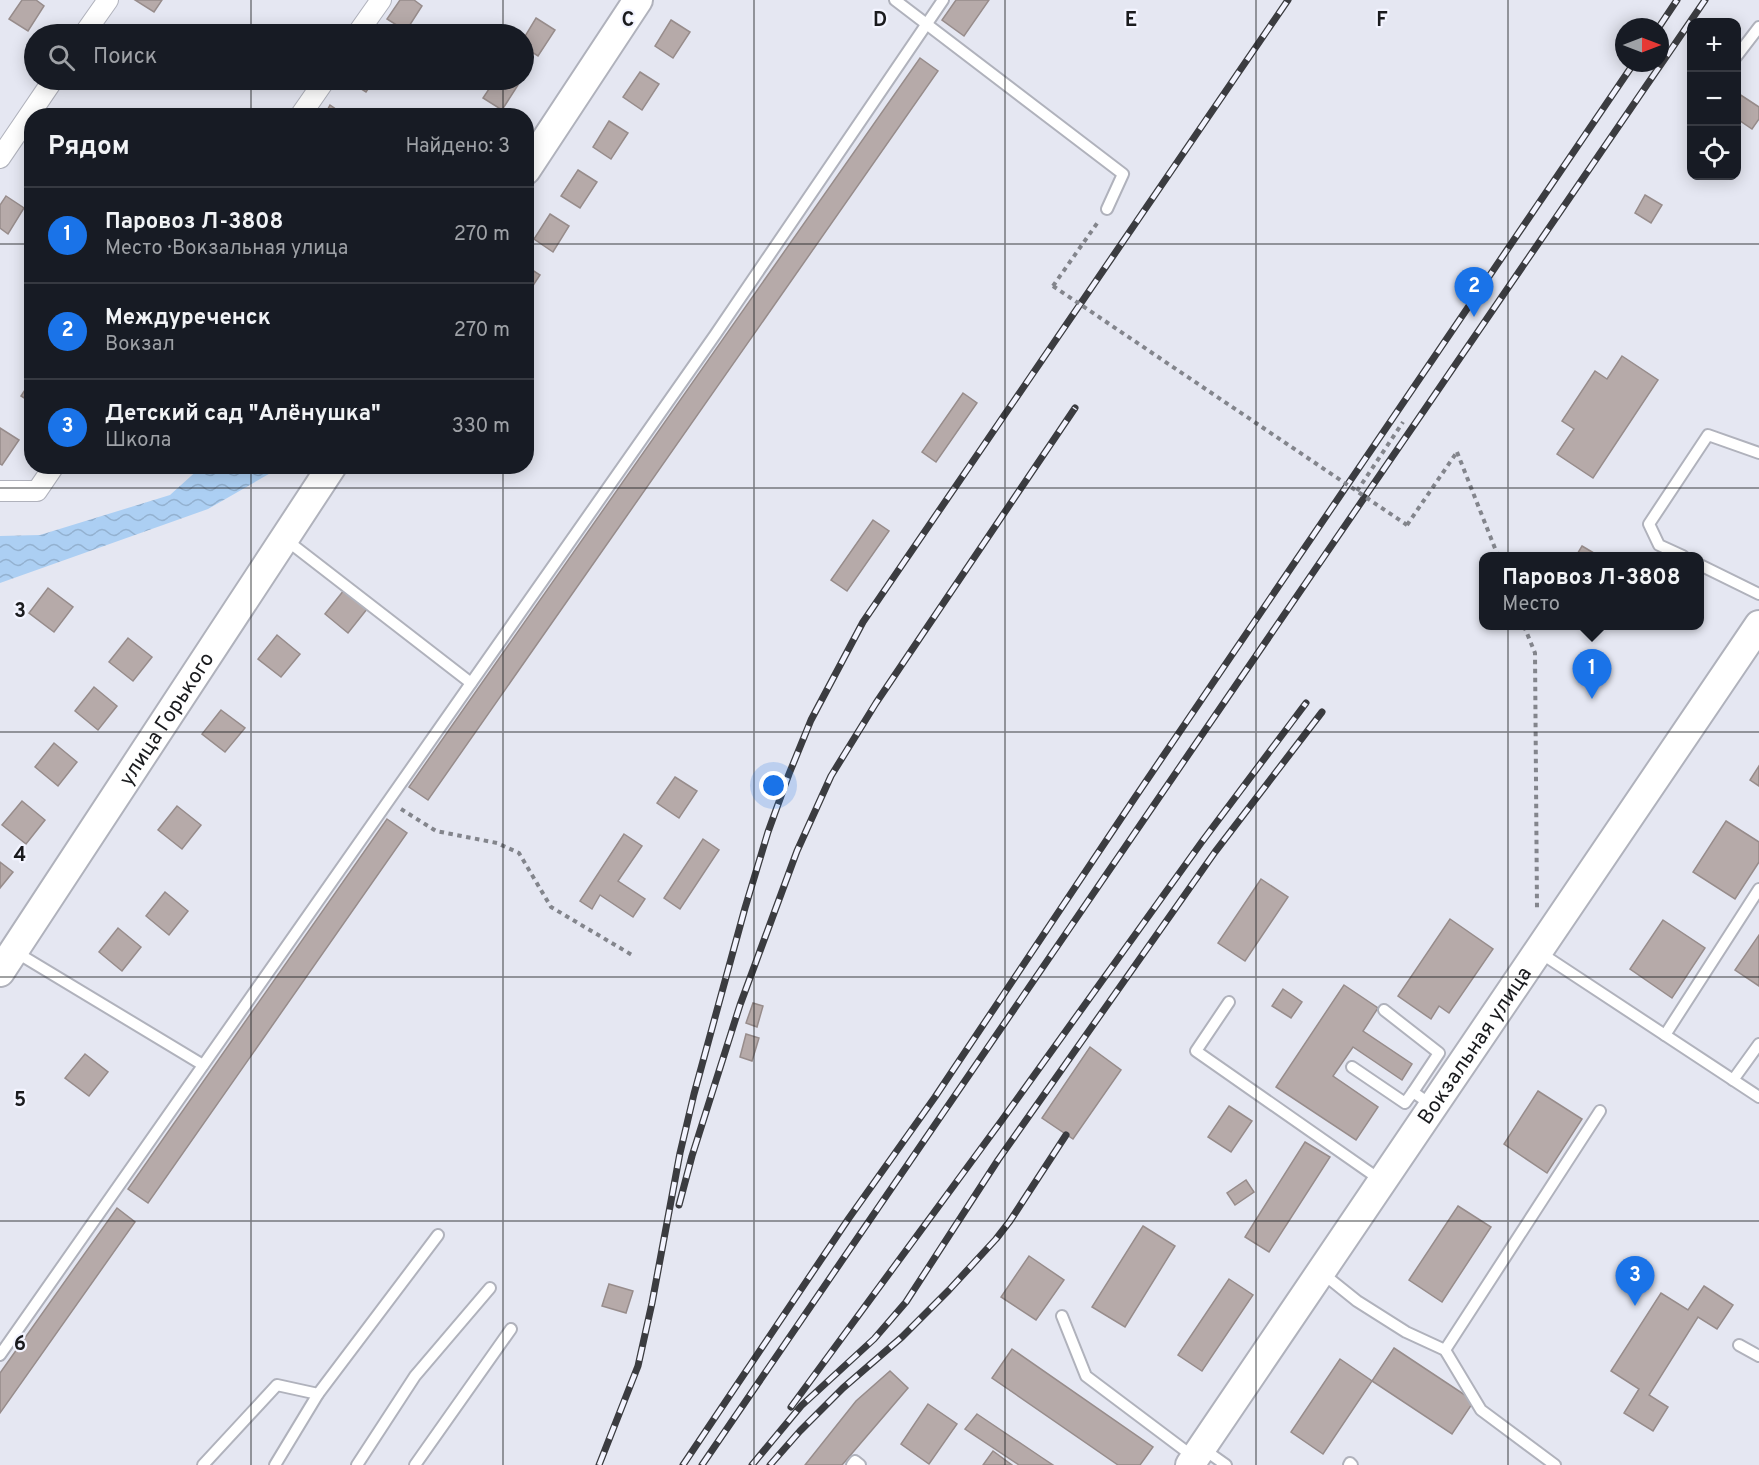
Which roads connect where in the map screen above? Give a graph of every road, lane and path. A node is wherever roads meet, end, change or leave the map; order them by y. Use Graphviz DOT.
graph roads {
  1 [pos="108,0"];
  2 [pos="381,0"];
  3 [pos="638,0"];
  4 [pos="896,0"];
  5 [pos="943,0"];
  6 [pos="91,24"];
  7 [pos="364,24"];
  8 [pos="926,24"];
  9 [pos="1759,27"];
  10 [pos="1741,52"];
  11 [pos="46,90"];
  12 [pos="318,90"];
  13 [pos="34,108"];
  14 [pos="306,108"];
  15 [pos="24,123"];
  16 [pos="0,158"];
  17 [pos="534,158"];
  18 [pos="1107,209"];
  19 [pos="1403,422"];
  20 [pos="1759,453"];
  21 [pos="49,474"];
  22 [pos="327,474"];
  23 [pos="0,491"];
  24 [pos="1357,491"];
  25 [pos="285,539"];
  26 [pos="1496,552"];
  27 [pos="1674,552"];
  28 [pos="1704,567"];
  29 [pos="1759,594"];
  30 [pos="1759,625"];
  31 [pos="1526,630"];
  32 [pos="471,683"];
  33 [pos="388,800"];
  34 [pos="1759,889"];
  35 [pos="1538,951"];
  36 [pos="632,954"];
  37 [pos="7,962"];
  38 [pos="1229,1002"];
  39 [pos="1384,1010"];
  40 [pos="1665,1035"];
  41 [pos="1759,1044"];
  42 [pos="203,1065"];
  43 [pos="1352,1067"];
  44 [pos="1733,1080"];
  45 [pos="1759,1097"];
  46 [pos="1423,1099"];
  47 [pos="1600,1111"];
  48 [pos="1382,1181"];
  49 [pos="438,1235"];
  50 [pos="1321,1272"];
  51 [pos="490,1288"];
  52 [pos="1062,1316"];
  53 [pos="510,1329"];
  54 [pos="1738,1345"];
  55 [pos="1444,1350"];
  56 [pos="0,1355"];
  57 [pos="1759,1356"];
  58 [pos="318,1394"];
  59 [pos="1196,1457"];
  60 [pos="1543,1461"];
  61 [pos="203,1465"];
  62 [pos="275,1465"];
  63 [pos="357,1465"];
  64 [pos="415,1465"];
  65 [pos="852,1465"];
  66 [pos="860,1465"];
  67 [pos="1226,1465"];
  68 [pos="1555,1465"];
  1 -- 6 [label="street"];
  2 -- 7 [label="street"];
  3 -- 17 [label="main road"];
  4 -- 8 [label="lane"];
  5 -- 8 [label="lane"];
  8 -- 18 [label="lane"];
  8 -- 32 [label="lane"];
  9 -- 10 [label="lane"];
  11 -- 13 [label="street"];
  12 -- 14 [label="street"];
  15 -- 16 [label="street"];
  18 -- 24 [label="path, bridge"];
  19 -- 24 [label="path"];
  20 -- 27 [label="lane"];
  21 -- 23 [label="street"];
  22 -- 25 [label="main road, улица Горького"];
  24 -- 26 [label="path, bridge"];
  25 -- 32 [label="lane"];
  25 -- 37 [label="main road, улица Горького"];
  28 -- 29 [label="lane"];
  30 -- 35 [label="main road, Вокзальная улица"];
  31 -- 35 [label="path"];
  32 -- 33 [label="lane"];
  33 -- 36 [label="path"];
  33 -- 42 [label="lane"];
  34 -- 40 [label="lane"];
  35 -- 40 [label="lane"];
  35 -- 46 [label="main road, Вокзальная улица"];
  37 -- 42 [label="lane"];
  38 -- 48 [label="lane"];
  39 -- 46 [label="lane"];
  40 -- 44 [label="lane"];
  41 -- 44 [label="lane"];
  42 -- 56 [label="lane"];
  43 -- 46 [label="lane"];
  44 -- 45 [label="lane"];
  46 -- 48 [label="main road, Вокзальная улица"];
  47 -- 55 [label="lane"];
  48 -- 50 [label="main road, Вокзальная улица"];
  49 -- 58 [label="lane"];
  50 -- 55 [label="lane"];
  50 -- 59 [label="main road, Вокзальная улица"];
  51 -- 63 [label="lane"];
  52 -- 59 [label="lane"];
  53 -- 64 [label="lane"];
  54 -- 57 [label="lane"];
  55 -- 60 [label="lane"];
  58 -- 61 [label="lane"];
  58 -- 62 [label="lane"];
  59 -- 67 [label="lane"];
  60 -- 68 [label="lane"];
  65 -- 66 [label="lane"];
}
